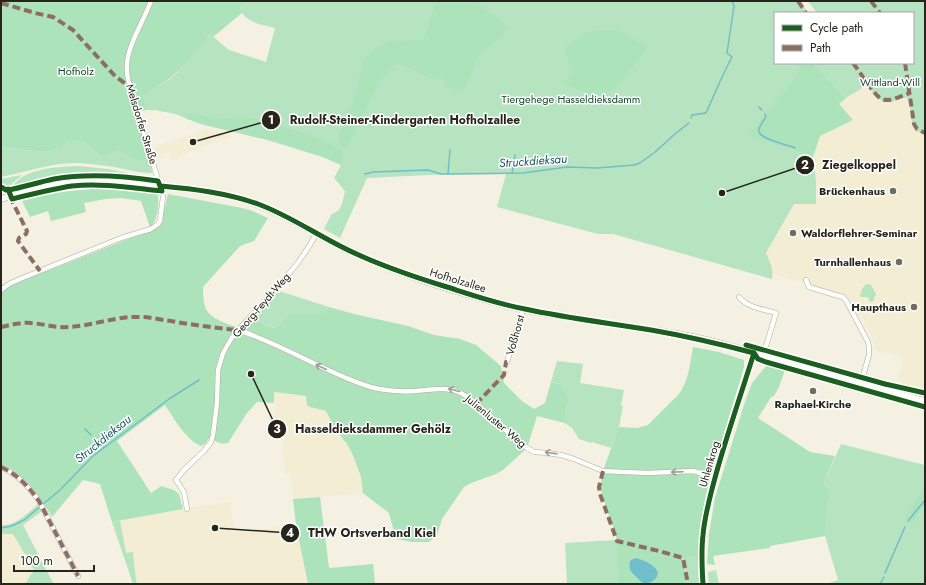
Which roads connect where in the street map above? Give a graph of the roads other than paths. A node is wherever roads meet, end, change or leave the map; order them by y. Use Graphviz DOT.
graph roads {
  1 [pos="151,1"];
  2 [pos="160,186"];
  3 [pos="1,200"];
  4 [pos="316,234"];
  5 [pos="806,280"];
  6 [pos="1,290"];
  7 [pos="739,297"];
  8 [pos="523,309"];
  9 [pos="238,330"];
  10 [pos="754,353"];
  11 [pos="763,356"];
  12 [pos="508,362"];
  13 [pos="861,383"];
  14 [pos="925,401"];
  15 [pos="1,467"];
  16 [pos="716,477"];
  17 [pos="187,509"];
  18 [pos="78,576"];
  19 [pos="703,584"];
  1 -- 2 [label="street, Melsdorfer Straße"];
  2 -- 3 [label="street, Hofholzallee"];
  2 -- 4 [label="street, Hofholzallee"];
  2 -- 6 [label="street, Melsdorfer Straße"];
  4 -- 8 [label="street, Hofholzallee"];
  4 -- 9 [label="street, Georg-Feydt-Weg"];
  5 -- 13 [label="street"];
  7 -- 11 [label="street"];
  8 -- 10 [label="street, Hofholzallee"];
  8 -- 12 [label="street, Voßhorst"];
  16 -- 9 [label="street, Julienluster Weg, one-way"];
  9 -- 17 [label="street, Georg-Feydt-Weg"];
  10 -- 11 [label="street, Hofholzallee"];
  10 -- 16 [label="street, Uhlenkrog"];
  11 -- 13 [label="street, Hofholzallee"];
  13 -- 14 [label="street, Hofholzallee"];
  15 -- 18 [label="street"];
  16 -- 19 [label="street, Uhlenkrog"];
}
